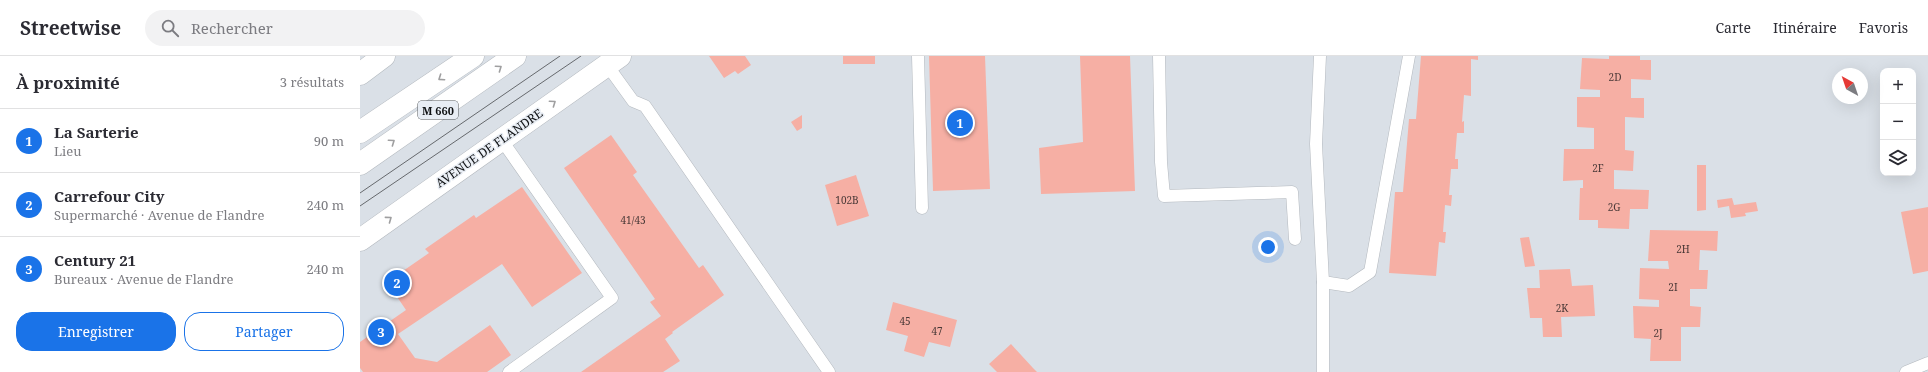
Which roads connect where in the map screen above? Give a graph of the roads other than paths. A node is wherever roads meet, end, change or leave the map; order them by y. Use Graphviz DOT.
graph roads {
  1 [pos="384,56"];
  2 [pos="473,56"];
  3 [pos="515,56"];
  4 [pos="918,56"];
  5 [pos="1159,56"];
  6 [pos="1320,56"];
  7 [pos="1409,56"];
  8 [pos="613,60"];
  9 [pos="360,74"];
  10 [pos="360,132"];
  11 [pos="501,140"];
  12 [pos="360,164"];
  13 [pos="922,208"];
  14 [pos="1295,239"];
  15 [pos="360,240"];
  16 [pos="1323,282"];
  17 [pos="1928,363"];
  18 [pos="509,372"];
  19 [pos="829,372"];
  20 [pos="1323,372"];
  21 [pos="1906,372"];
  1 -- 9 [label="street"];
  2 -- 10 [label="street, M 660, one-way"];
  12 -- 3 [label="street, M 660, one-way"];
  4 -- 13 [label="lane"];
  5 -- 14 [label="lane"];
  6 -- 16 [label="lane"];
  7 -- 16 [label="lane"];
  11 -- 8 [label="street, AVENUE DE FLANDRE, one-way"];
  8 -- 19 [label="lane"];
  15 -- 11 [label="street, AVENUE DE FLANDRE, one-way"];
  11 -- 18 [label="lane"];
  16 -- 20 [label="lane"];
  17 -- 21 [label="lane"];
}
